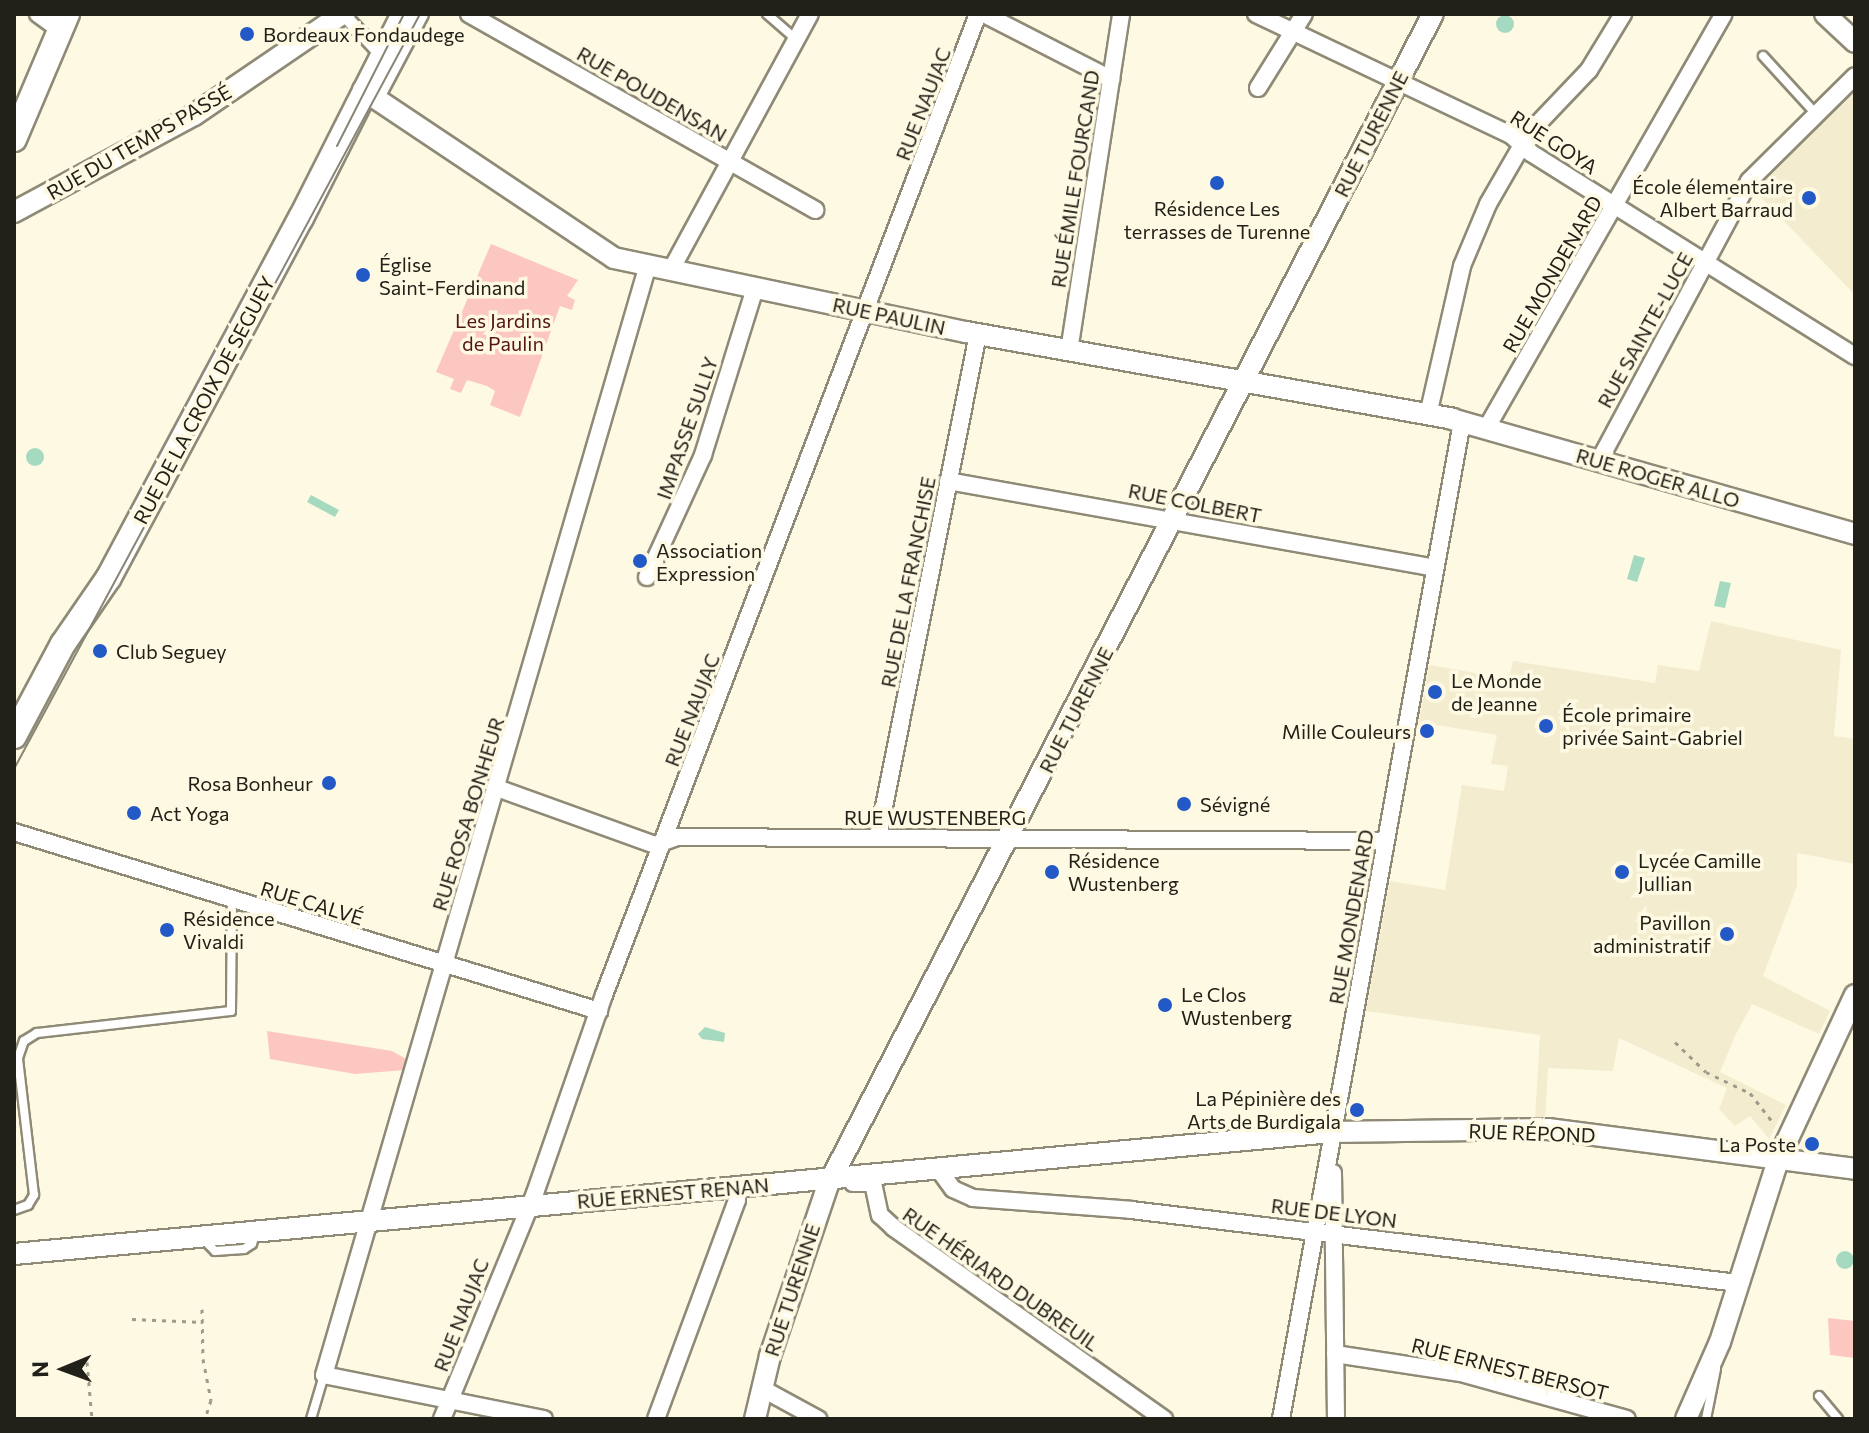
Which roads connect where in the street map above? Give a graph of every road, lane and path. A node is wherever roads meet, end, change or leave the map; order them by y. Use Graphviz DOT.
graph roads {
  1 [pos="38,14"];
  2 [pos="342,14"];
  3 [pos="349,14"];
  4 [pos="401,14"];
  5 [pos="420,14"];
  6 [pos="469,14"];
  7 [pos="767,14"];
  8 [pos="810,14"];
  9 [pos="981,14"];
  10 [pos="1121,14"];
  11 [pos="1256,14"];
  12 [pos="1304,14"];
  13 [pos="1433,14"];
  14 [pos="1623,14"];
  15 [pos="1724,14"];
  16 [pos="1825,14"];
  17 [pos="63,22"];
  18 [pos="1293,32"];
  19 [pos="796,39"];
  20 [pos="1855,42"];
  21 [pos="1763,56"];
  22 [pos="1855,76"];
  23 [pos="1111,79"];
  24 [pos="1398,81"];
  25 [pos="1258,88"];
  26 [pos="370,93"];
  27 [pos="1816,115"];
  28 [pos="17,124"];
  29 [pos="1521,144"];
  30 [pos="729,161"];
  31 [pos="1614,205"];
  32 [pos="815,210"];
  33 [pos="14,212"];
  34 [pos="1705,262"];
  35 [pos="648,265"];
  36 [pos="671,270"];
  37 [pos="755,288"];
  38 [pos="866,311"];
  39 [pos="978,334"];
  40 [pos="1069,351"];
  41 [pos="1855,356"];
  42 [pos="1243,382"];
  43 [pos="1428,415"];
  44 [pos="1462,422"];
  45 [pos="1486,429"];
  46 [pos="1599,461"];
  47 [pos="948,481"];
  48 [pos="1172,519"];
  49 [pos="1855,534"];
  50 [pos="1434,568"];
  51 [pos="647,577"];
  52 [pos="14,736"];
  53 [pos="497,788"];
  54 [pos="14,832"];
  55 [pos="878,837"];
  56 [pos="1011,837"];
  57 [pos="1385,841"];
  58 [pos="661,844"];
  59 [pos="232,900"];
  60 [pos="444,965"];
  61 [pos="1855,995"];
  62 [pos="599,1011"];
  63 [pos="1675,1042"];
  64 [pos="1332,1132"];
  65 [pos="1787,1139"];
  66 [pos="1778,1160"];
  67 [pos="937,1167"];
  68 [pos="1855,1169"];
  69 [pos="873,1178"];
  70 [pos="830,1182"];
  71 [pos="736,1187"];
  72 [pos="527,1207"];
  73 [pos="14,1210"];
  74 [pos="369,1221"];
  75 [pos="1324,1232"];
  76 [pos="14,1252"];
  77 [pos="1738,1283"];
  78 [pos="202,1309"];
  79 [pos="132,1319"];
  80 [pos="203,1322"];
  81 [pos="1720,1342"];
  82 [pos="1335,1354"];
  83 [pos="87,1362"];
  84 [pos="324,1375"];
  85 [pos="763,1389"];
  86 [pos="1819,1396"];
  87 [pos="449,1400"];
  88 [pos="92,1419"];
  89 [pos="205,1419"];
  90 [pos="311,1419"];
  91 [pos="442,1419"];
  92 [pos="544,1419"];
  93 [pos="656,1419"];
  94 [pos="755,1419"];
  95 [pos="818,1419"];
  96 [pos="1164,1419"];
  97 [pos="1281,1419"];
  98 [pos="1336,1419"];
  99 [pos="1627,1419"];
  100 [pos="1686,1419"];
  101 [pos="1706,1419"];
  102 [pos="1838,1419"];
  1 -- 17 [label="street"];
  2 -- 33 [label="street, RUE DU TEMPS PASSÉ"];
  3 -- 4 [label="street"];
  4 -- 26 [label="main road, RUE DE LA CROIX DE SEGUEY"];
  5 -- 26 [label="street"];
  6 -- 30 [label="street, RUE POUDENSAN"];
  7 -- 19 [label="lane"];
  8 -- 19 [label="street"];
  9 -- 23 [label="street"];
  9 -- 38 [label="street, RUE NAUJAC"];
  10 -- 23 [label="street, RUE ÉMILE FOURCAND"];
  11 -- 18 [label="street, RUE GOYA"];
  12 -- 18 [label="street"];
  13 -- 24 [label="street, RUE TURENNE"];
  14 -- 29 [label="street"];
  15 -- 31 [label="street, RUE MONDENARD"];
  16 -- 20 [label="street"];
  17 -- 28 [label="main road"];
  18 -- 24 [label="street, RUE GOYA"];
  18 -- 25 [label="street"];
  19 -- 30 [label="street"];
  21 -- 27 [label="lane"];
  22 -- 27 [label="street, RUE SAINTE-LUCE"];
  23 -- 40 [label="street, RUE ÉMILE FOURCAND"];
  24 -- 29 [label="street, RUE GOYA"];
  24 -- 42 [label="street, RUE TURENNE"];
  26 -- 35 [label="street, RUE PAULIN"];
  26 -- 52 [label="main road, RUE DE LA CROIX DE SEGUEY"];
  27 -- 34 [label="street, RUE SAINTE-LUCE"];
  29 -- 31 [label="street, RUE GOYA"];
  29 -- 43 [label="street"];
  30 -- 32 [label="street, RUE POUDENSAN"];
  30 -- 36 [label="street"];
  31 -- 34 [label="street, RUE GOYA"];
  31 -- 45 [label="street, RUE MONDENARD"];
  34 -- 41 [label="street, RUE GOYA"];
  34 -- 46 [label="street, RUE SAINTE-LUCE"];
  35 -- 36 [label="street, RUE PAULIN"];
  35 -- 53 [label="street, RUE ROSA BONHEUR"];
  36 -- 37 [label="street, RUE PAULIN"];
  37 -- 38 [label="street, RUE PAULIN"];
  37 -- 51 [label="street, IMPASSE SULLY"];
  38 -- 39 [label="street, RUE PAULIN"];
  38 -- 58 [label="street, RUE NAUJAC"];
  39 -- 40 [label="street, RUE PAULIN"];
  39 -- 47 [label="street, RUE DE LA FRANCHISE"];
  40 -- 42 [label="street, RUE PAULIN"];
  42 -- 43 [label="street, RUE PAULIN"];
  42 -- 48 [label="street, RUE TURENNE"];
  43 -- 44 [label="street, RUE PAULIN"];
  44 -- 45 [label="street, RUE ROGER ALLO"];
  44 -- 50 [label="street, RUE MONDENARD"];
  45 -- 46 [label="street, RUE ROGER ALLO"];
  46 -- 49 [label="street, RUE ROGER ALLO"];
  47 -- 48 [label="street, RUE COLBERT"];
  47 -- 55 [label="street, RUE DE LA FRANCHISE"];
  48 -- 50 [label="street, RUE COLBERT"];
  48 -- 56 [label="street, RUE TURENNE"];
  50 -- 57 [label="street, RUE MONDENARD"];
  53 -- 58 [label="street, RUE WUSTENBERG"];
  53 -- 60 [label="street, RUE ROSA BONHEUR"];
  54 -- 59 [label="street, RUE CALVÉ"];
  55 -- 56 [label="street, RUE WUSTENBERG"];
  55 -- 58 [label="street, RUE WUSTENBERG"];
  56 -- 57 [label="street, RUE WUSTENBERG"];
  56 -- 70 [label="street, RUE TURENNE"];
  57 -- 64 [label="street, RUE MONDENARD"];
  58 -- 62 [label="street, RUE NAUJAC"];
  59 -- 60 [label="street, RUE CALVÉ"];
  59 -- 73 [label="lane"];
  60 -- 62 [label="street, RUE CALVÉ"];
  60 -- 74 [label="street, RUE ROSA BONHEUR"];
  61 -- 65 [label="street"];
  62 -- 72 [label="street, RUE NAUJAC"];
  63 -- 65 [label="path"];
  64 -- 66 [label="street, RUE RÉPOND"];
  64 -- 67 [label="street, RUE ERNEST RENAN"];
  64 -- 75 [label="street, RUE MONDENARD"];
  65 -- 66 [label="street"];
  66 -- 68 [label="street, RUE RÉPOND"];
  66 -- 77 [label="street"];
  67 -- 69 [label="street, RUE ERNEST RENAN"];
  67 -- 75 [label="street, RUE DE LYON"];
  69 -- 70 [label="street, RUE ERNEST RENAN"];
  69 -- 96 [label="street, RUE HÉRIARD DUBREUIL"];
  70 -- 71 [label="street, RUE ERNEST RENAN"];
  70 -- 85 [label="street, RUE TURENNE"];
  71 -- 72 [label="street, RUE ERNEST RENAN"];
  71 -- 93 [label="street"];
  72 -- 74 [label="street, RUE ERNEST RENAN"];
  72 -- 87 [label="street, RUE NAUJAC"];
  74 -- 76 [label="street, RUE ERNEST RENAN"];
  74 -- 84 [label="street, RUE ROSA BONHEUR"];
  75 -- 77 [label="street, RUE DE LYON"];
  75 -- 82 [label="street"];
  75 -- 97 [label="street, RUE MONDENARD"];
  77 -- 81 [label="street"];
  78 -- 80 [label="path"];
  79 -- 80 [label="path"];
  80 -- 89 [label="path"];
  81 -- 100 [label="street"];
  81 -- 101 [label="lane"];
  82 -- 98 [label="street"];
  82 -- 99 [label="street, RUE ERNEST BERSOT"];
  83 -- 88 [label="path"];
  84 -- 87 [label="street"];
  84 -- 90 [label="lane"];
  85 -- 94 [label="street, RUE TURENNE"];
  85 -- 95 [label="street"];
  86 -- 102 [label="lane"];
  87 -- 91 [label="street, RUE NAUJAC"];
  87 -- 92 [label="street"];
}
